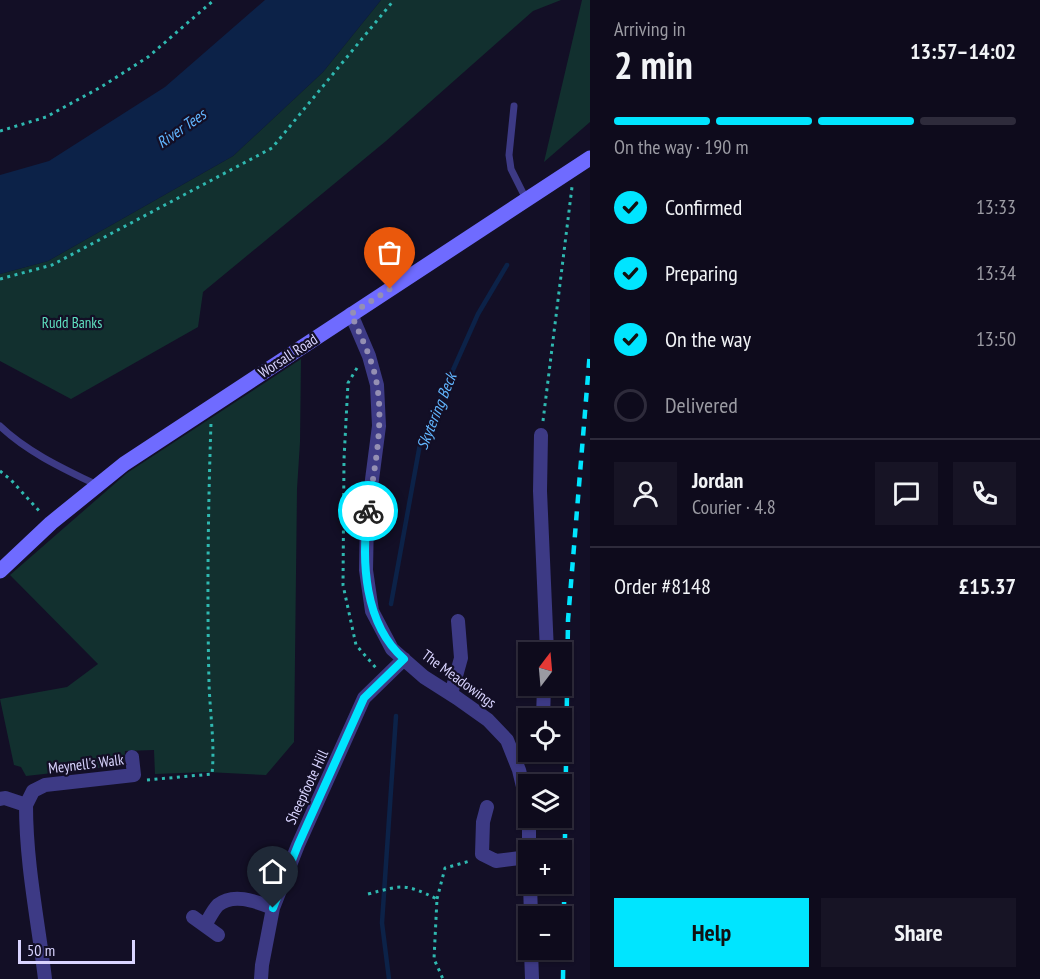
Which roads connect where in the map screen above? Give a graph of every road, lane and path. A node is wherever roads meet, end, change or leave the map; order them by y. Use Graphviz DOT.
graph roads {
  1 [pos="214,0"];
  2 [pos="394,0"];
  3 [pos="514,106"];
  4 [pos="0,131"];
  5 [pos="590,158"];
  6 [pos="575,168"];
  7 [pos="526,200"];
  8 [pos="0,279"];
  9 [pos="351,314"];
  10 [pos="368,354"];
  11 [pos="212,406"];
  12 [pos="0,426"];
  13 [pos="542,435"];
  14 [pos="0,471"];
  15 [pos="97,485"];
  16 [pos="51,523"];
  17 [pos="0,571"];
  18 [pos="458,621"];
  19 [pos="547,642"];
  20 [pos="404,659"];
  21 [pos="385,679"];
  22 [pos="451,694"];
  23 [pos="518,753"];
  24 [pos="132,757"];
  25 [pos="514,757"];
  26 [pos="519,774"];
  27 [pos="134,775"];
  28 [pos="0,799"];
  29 [pos="26,805"];
  30 [pos="487,807"];
  31 [pos="488,857"];
  32 [pos="518,858"];
  33 [pos="368,894"];
  34 [pos="437,899"];
  35 [pos="273,908"];
  36 [pos="194,917"];
  37 [pos="205,925"];
  38 [pos="218,935"];
  39 [pos="531,960"];
  40 [pos="45,979"];
  41 [pos="261,979"];
  42 [pos="443,979"];
  43 [pos="532,979"];
  1 -- 4 [label="path"];
  2 -- 8 [label="path"];
  3 -- 7 [label="lane"];
  5 -- 6 [label="main road, Worsall Road"];
  6 -- 7 [label="main road, Worsall Road"];
  6 -- 13 [label="path"];
  7 -- 9 [label="main road, Worsall Road"];
  9 -- 10 [label="street, The Meadowings"];
  9 -- 11 [label="main road, Worsall Road"];
  10 -- 20 [label="street, The Meadowings"];
  10 -- 21 [label="path"];
  11 -- 15 [label="main road, Worsall Road"];
  11 -- 27 [label="path"];
  12 -- 15 [label="lane"];
  13 -- 19 [label="street"];
  14 -- 16 [label="path"];
  15 -- 16 [label="main road, Worsall Road"];
  16 -- 17 [label="main road, Worsall Road"];
  18 -- 22 [label="street"];
  20 -- 21 [label="street, Sheepfoote Hill"];
  20 -- 22 [label="street, The Meadowings"];
  21 -- 35 [label="street, Sheepfoote Hill"];
  22 -- 25 [label="street, The Meadowings"];
  23 -- 25 [label="street"];
  24 -- 27 [label="street, Meynell's Walk"];
  25 -- 26 [label="street, The Meadowings"];
  27 -- 29 [label="street, Meynell's Walk"];
  28 -- 29 [label="street"];
  29 -- 40 [label="street"];
  30 -- 31 [label="street"];
  31 -- 32 [label="street"];
  31 -- 34 [label="path"];
  33 -- 34 [label="path"];
  34 -- 42 [label="path"];
  35 -- 37 [label="street"];
  35 -- 41 [label="street, Sheepfoote Hill"];
  36 -- 37 [label="street"];
  37 -- 38 [label="street"];
  39 -- 43 [label="street"];
}
